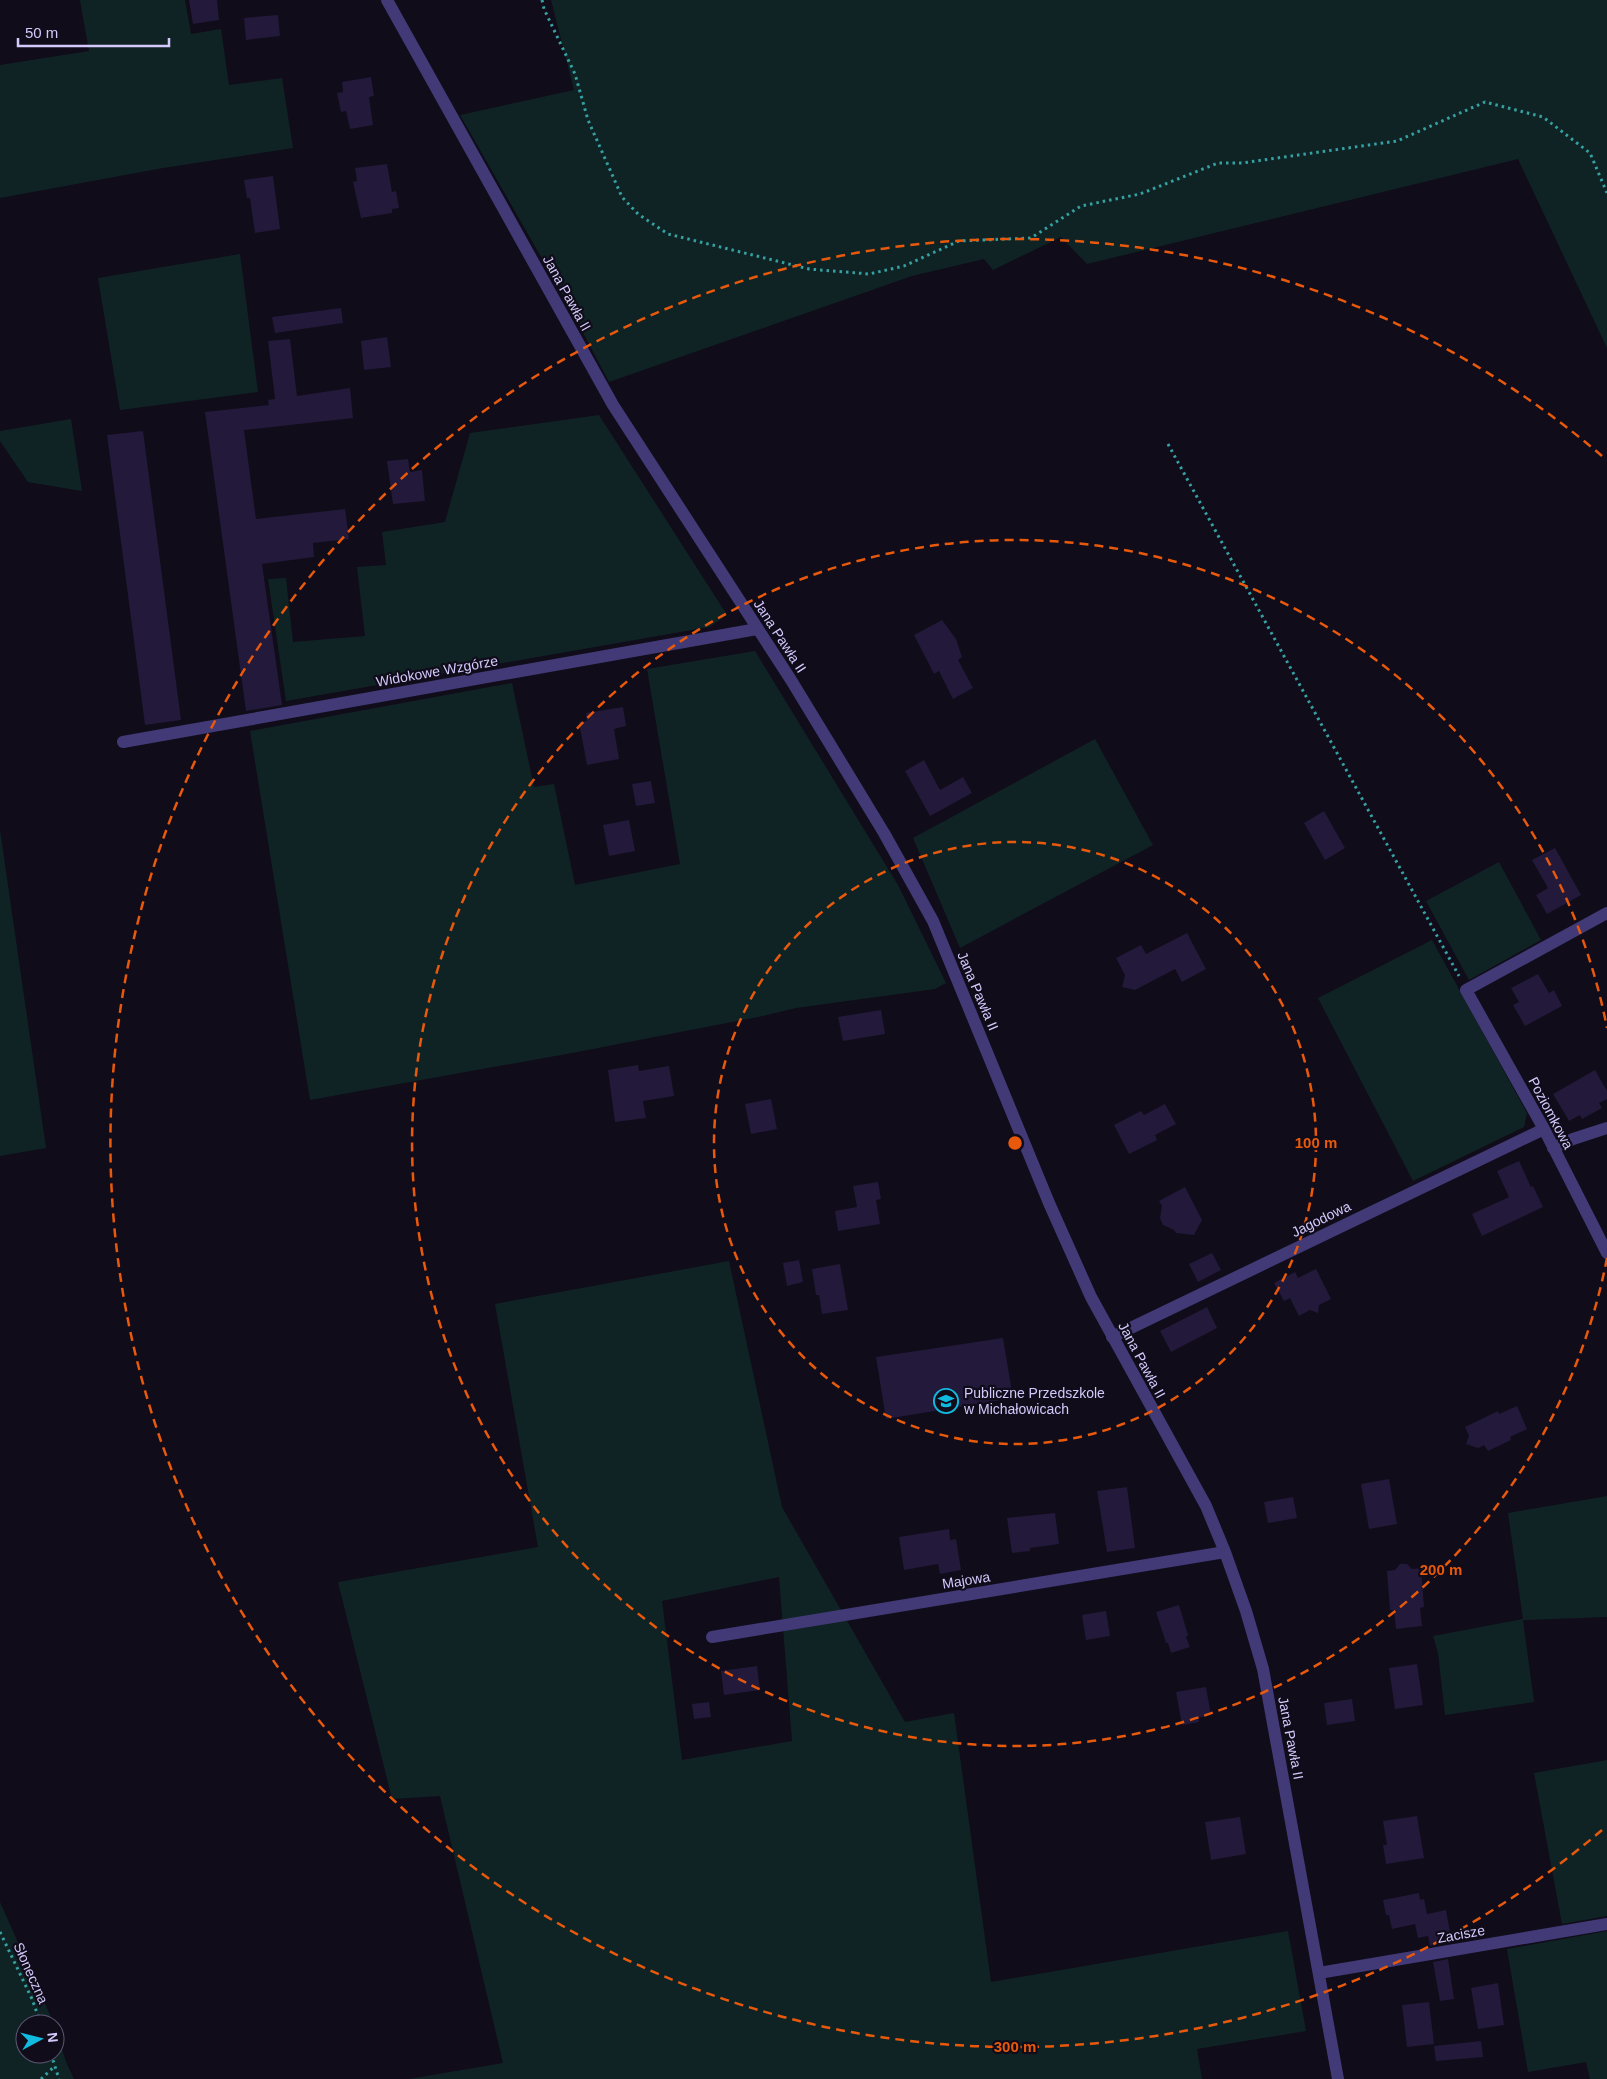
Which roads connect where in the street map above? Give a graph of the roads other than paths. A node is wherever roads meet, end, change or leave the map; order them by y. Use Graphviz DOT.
graph roads {
  1 [pos="387,0"];
  2 [pos="757,629"];
  3 [pos="123,742"];
  4 [pos="1607,913"];
  5 [pos="1607,1128"];
  6 [pos="1544,1130"];
  7 [pos="1554,1148"];
  8 [pos="1607,1253"];
  9 [pos="1112,1336"];
  10 [pos="1225,1552"];
  11 [pos="712,1637"];
  12 [pos="1607,1924"];
  13 [pos="1319,1973"];
  14 [pos="1338,2079"];
  1 -- 2 [label="street, Jana Pawła II"];
  2 -- 3 [label="street, Widokowe Wzgórze"];
  2 -- 9 [label="street, Jana Pawła II"];
  4 -- 6 [label="street, Poziomkowa"];
  5 -- 7 [label="street"];
  6 -- 7 [label="street, Poziomkowa"];
  6 -- 9 [label="street, Jagodowa"];
  7 -- 8 [label="street, Poziomkowa"];
  9 -- 10 [label="street, Jana Pawła II"];
  10 -- 11 [label="street, Majowa"];
  10 -- 13 [label="street, Jana Pawła II"];
  12 -- 13 [label="street, Zacisze"];
  13 -- 14 [label="street, Jana Pawła II"];
}
